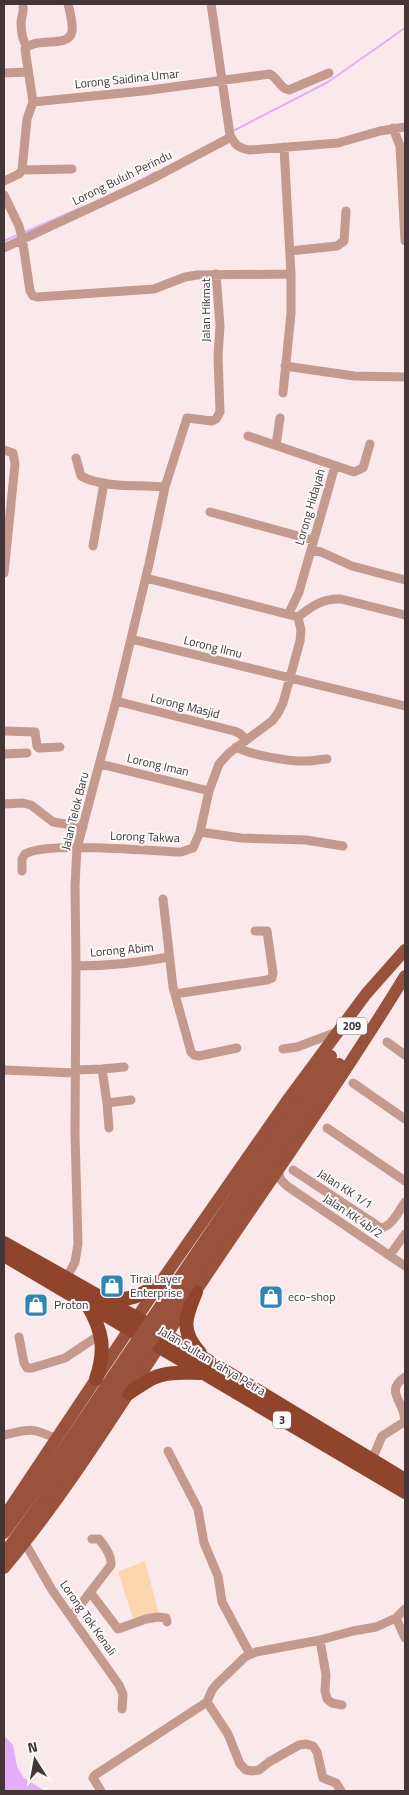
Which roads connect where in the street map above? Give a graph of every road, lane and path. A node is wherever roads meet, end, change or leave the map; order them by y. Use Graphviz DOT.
graph roads {
  1 [pos="68,4"];
  2 [pos="212,4"];
  3 [pos="23,7"];
  4 [pos="27,47"];
  5 [pos="28,72"];
  6 [pos="4,73"];
  7 [pos="328,73"];
  8 [pos="223,81"];
  9 [pos="33,102"];
  10 [pos="405,127"];
  11 [pos="393,128"];
  12 [pos="231,137"];
  13 [pos="284,147"];
  14 [pos="72,168"];
  15 [pos="22,170"];
  16 [pos="4,181"];
  17 [pos="404,181"];
  18 [pos="4,196"];
  19 [pos="346,211"];
  20 [pos="23,240"];
  21 [pos="405,241"];
  22 [pos="4,248"];
  23 [pos="290,251"];
  24 [pos="216,274"];
  25 [pos="291,274"];
  26 [pos="286,366"];
  27 [pos="405,377"];
  28 [pos="283,393"];
  29 [pos="187,418"];
  30 [pos="280,418"];
  31 [pos="248,436"];
  32 [pos="370,444"];
  33 [pos="276,445"];
  34 [pos="4,450"];
  35 [pos="76,458"];
  36 [pos="335,466"];
  37 [pos="104,483"];
  38 [pos="165,487"];
  39 [pos="210,512"];
  40 [pos="313,540"];
  41 [pos="93,546"];
  42 [pos="311,550"];
  43 [pos="4,573"];
  44 [pos="146,578"];
  45 [pos="405,580"];
  46 [pos="289,613"];
  47 [pos="405,615"];
  48 [pos="298,617"];
  49 [pos="131,639"];
  50 [pos="289,679"];
  51 [pos="116,701"];
  52 [pos="405,706"];
  53 [pos="4,731"];
  54 [pos="246,739"];
  55 [pos="60,747"];
  56 [pos="236,747"];
  57 [pos="27,753"];
  58 [pos="4,754"];
  59 [pos="327,759"];
  60 [pos="100,764"];
  61 [pos="209,790"];
  62 [pos="4,804"];
  63 [pos="83,827"];
  64 [pos="200,832"];
  65 [pos="343,846"];
  66 [pos="77,848"];
  67 [pos="22,871"];
  68 [pos="163,899"];
  69 [pos="256,931"];
  70 [pos="405,950"];
  71 [pos="169,957"];
  72 [pos="76,966"];
  73 [pos="405,974"];
  74 [pos="175,994"];
  75 [pos="338,1032"];
  76 [pos="387,1042"];
  77 [pos="237,1048"];
  78 [pos="283,1049"];
  79 [pos="405,1054"];
  80 [pos="124,1067"];
  81 [pos="102,1069"];
  82 [pos="4,1070"];
  83 [pos="76,1071"];
  84 [pos="353,1083"];
  85 [pos="131,1100"];
  86 [pos="107,1104"];
  87 [pos="303,1105"];
  88 [pos="405,1119"];
  89 [pos="109,1128"];
  90 [pos="327,1128"];
  91 [pos="293,1170"];
  92 [pos="278,1171"];
  93 [pos="405,1181"];
  94 [pos="287,1186"];
  95 [pos="266,1189"];
  96 [pos="405,1202"];
  97 [pos="405,1234"];
  98 [pos="4,1243"];
  99 [pos="4,1255"];
  100 [pos="390,1255"];
  101 [pos="405,1266"];
  102 [pos="66,1279"];
  103 [pos="160,1283"];
  104 [pos="196,1292"];
  105 [pos="91,1299"];
  106 [pos="150,1299"];
  107 [pos="184,1310"];
  108 [pos="133,1323"];
  109 [pos="101,1334"];
  110 [pos="19,1337"];
  111 [pos="163,1341"];
  112 [pos="110,1359"];
  113 [pos="206,1367"];
  114 [pos="405,1377"];
  115 [pos="96,1379"];
  116 [pos="133,1387"];
  117 [pos="4,1435"];
  118 [pos="56,1439"];
  119 [pos="168,1451"];
  120 [pos="372,1460"];
  121 [pos="405,1480"];
  122 [pos="41,1492"];
  123 [pos="405,1492"];
  124 [pos="4,1517"];
  125 [pos="4,1534"];
  126 [pos="92,1539"];
  127 [pos="25,1543"];
  128 [pos="4,1554"];
  129 [pos="4,1568"];
  130 [pos="90,1592"];
  131 [pos="405,1609"];
  132 [pos="72,1616"];
  133 [pos="396,1618"];
  134 [pos="168,1622"];
  135 [pos="405,1638"];
  136 [pos="320,1640"];
  137 [pos="250,1654"];
  138 [pos="207,1702"];
  139 [pos="342,1705"];
  140 [pos="122,1709"];
  141 [pos="101,1791"];
  142 [pos="341,1791"];
  1 -- 4 [label="street"];
  2 -- 8 [label="street"];
  3 -- 4 [label="street"];
  4 -- 5 [label="street"];
  5 -- 6 [label="street"];
  5 -- 9 [label="street"];
  7 -- 8 [label="street, Lorong Saidina Umar"];
  8 -- 9 [label="street, Lorong Saidina Umar"];
  8 -- 12 [label="street"];
  9 -- 15 [label="street"];
  10 -- 11 [label="street"];
  11 -- 13 [label="street"];
  11 -- 17 [label="street"];
  12 -- 13 [label="street"];
  12 -- 20 [label="street, Lorong Buluh Perindu"];
  13 -- 23 [label="street"];
  14 -- 15 [label="street"];
  15 -- 16 [label="street"];
  17 -- 21 [label="street"];
  18 -- 20 [label="street"];
  19 -- 23 [label="street"];
  20 -- 22 [label="street, Lorong Buluh Perindu"];
  20 -- 24 [label="street"];
  23 -- 25 [label="street"];
  24 -- 25 [label="street, Jalan Hikmat"];
  24 -- 29 [label="street, Jalan Hikmat"];
  25 -- 26 [label="street"];
  26 -- 27 [label="street"];
  26 -- 28 [label="street"];
  29 -- 38 [label="street, Jalan Telok Baru"];
  30 -- 33 [label="street"];
  31 -- 33 [label="street, Lorong Hidayah"];
  32 -- 36 [label="street"];
  33 -- 36 [label="street, Lorong Hidayah"];
  34 -- 43 [label="street"];
  35 -- 37 [label="street"];
  36 -- 40 [label="street, Lorong Hidayah"];
  37 -- 38 [label="street"];
  37 -- 41 [label="street"];
  38 -- 44 [label="street, Jalan Telok Baru"];
  39 -- 40 [label="street"];
  40 -- 42 [label="street, Lorong Hidayah"];
  42 -- 45 [label="street"];
  42 -- 46 [label="street, Lorong Hidayah"];
  44 -- 46 [label="street"];
  44 -- 49 [label="street, Jalan Telok Baru"];
  46 -- 48 [label="street"];
  47 -- 48 [label="street"];
  48 -- 50 [label="street"];
  49 -- 50 [label="street, Lorong Ilmu"];
  49 -- 51 [label="street, Jalan Telok Baru"];
  50 -- 52 [label="street, Lorong Ilmu"];
  50 -- 54 [label="street"];
  51 -- 54 [label="street, Lorong Masjid"];
  51 -- 60 [label="street, Jalan Telok Baru"];
  53 -- 55 [label="street"];
  54 -- 56 [label="street"];
  56 -- 59 [label="street"];
  56 -- 61 [label="street"];
  57 -- 58 [label="street"];
  60 -- 61 [label="street, Lorong Iman"];
  60 -- 63 [label="street, Jalan Telok Baru"];
  61 -- 64 [label="street"];
  62 -- 63 [label="street"];
  63 -- 66 [label="street, Jalan Telok Baru"];
  64 -- 65 [label="street"];
  64 -- 66 [label="street, Lorong Takwa"];
  66 -- 67 [label="street"];
  66 -- 72 [label="street, Jalan Telok Baru"];
  68 -- 71 [label="street"];
  69 -- 74 [label="street"];
  70 -- 75 [label="main road"];
  70 -- 87 [label="main road, 209"];
  71 -- 72 [label="street, Lorong Abim"];
  71 -- 74 [label="street"];
  72 -- 83 [label="street, Jalan Telok Baru"];
  73 -- 87 [label="main road, 209"];
  73 -- 92 [label="main road"];
  74 -- 77 [label="street"];
  75 -- 78 [label="street"];
  75 -- 103 [label="main road"];
  76 -- 79 [label="street"];
  80 -- 81 [label="street"];
  81 -- 83 [label="street"];
  81 -- 86 [label="street"];
  82 -- 83 [label="street"];
  83 -- 102 [label="street, Jalan Telok Baru"];
  84 -- 88 [label="street"];
  85 -- 86 [label="street"];
  86 -- 89 [label="street"];
  87 -- 122 [label="main road, 209, bridge"];
  90 -- 93 [label="street"];
  91 -- 96 [label="street, Jalan KK 1/1"];
  92 -- 94 [label="street, Jalan KK 4b/2"];
  92 -- 95 [label="main road"];
  94 -- 95 [label="street"];
  94 -- 100 [label="street, Jalan KK 4b/2"];
  95 -- 104 [label="main road"];
  97 -- 100 [label="street"];
  98 -- 102 [label="highway, Jalan Sultan Yahya Petra / 3"];
  99 -- 105 [label="highway, Jalan Sultan Yahya Petra / 3"];
  100 -- 101 [label="street, Jalan KK 4b/2"];
  102 -- 105 [label="highway, Jalan Sultan Yahya Petra / 3"];
  103 -- 105 [label="highway"];
  103 -- 106 [label="main road"];
  104 -- 107 [label="main road"];
  104 -- 113 [label="highway"];
  105 -- 108 [label="highway, Jalan Sultan Yahya Petra / 3"];
  105 -- 109 [label="highway"];
  106 -- 107 [label="main road"];
  106 -- 108 [label="main road"];
  107 -- 111 [label="main road"];
  108 -- 111 [label="highway, Jalan Sultan Yahya Petra / 3"];
  108 -- 112 [label="main road"];
  109 -- 110 [label="street"];
  109 -- 115 [label="highway"];
  111 -- 113 [label="highway, Jalan Sultan Yahya Petra / 3"];
  111 -- 116 [label="main road"];
  112 -- 115 [label="main road"];
  112 -- 116 [label="main road"];
  113 -- 116 [label="highway"];
  113 -- 120 [label="highway, Jalan Sultan Yahya Petra / 3"];
  113 -- 123 [label="highway, Jalan Sultan Yahya Petra / 3"];
  114 -- 120 [label="street"];
  115 -- 118 [label="main road"];
  116 -- 127 [label="main road"];
  117 -- 118 [label="street"];
  118 -- 124 [label="main road"];
  119 -- 137 [label="street"];
  120 -- 121 [label="highway, Jalan Sultan Yahya Petra / 3"];
  122 -- 125 [label="main road, 209"];
  122 -- 128 [label="main road, 209"];
  126 -- 130 [label="street"];
  127 -- 129 [label="main road"];
  127 -- 132 [label="street, Lorong Tok Kenali"];
  130 -- 132 [label="street"];
  130 -- 134 [label="street"];
  131 -- 133 [label="street"];
  132 -- 140 [label="street, Lorong Tok Kenali"];
  133 -- 135 [label="street"];
  133 -- 136 [label="street"];
  136 -- 137 [label="street"];
  136 -- 139 [label="street"];
  137 -- 138 [label="street"];
  138 -- 141 [label="street"];
  138 -- 142 [label="street"];
}
